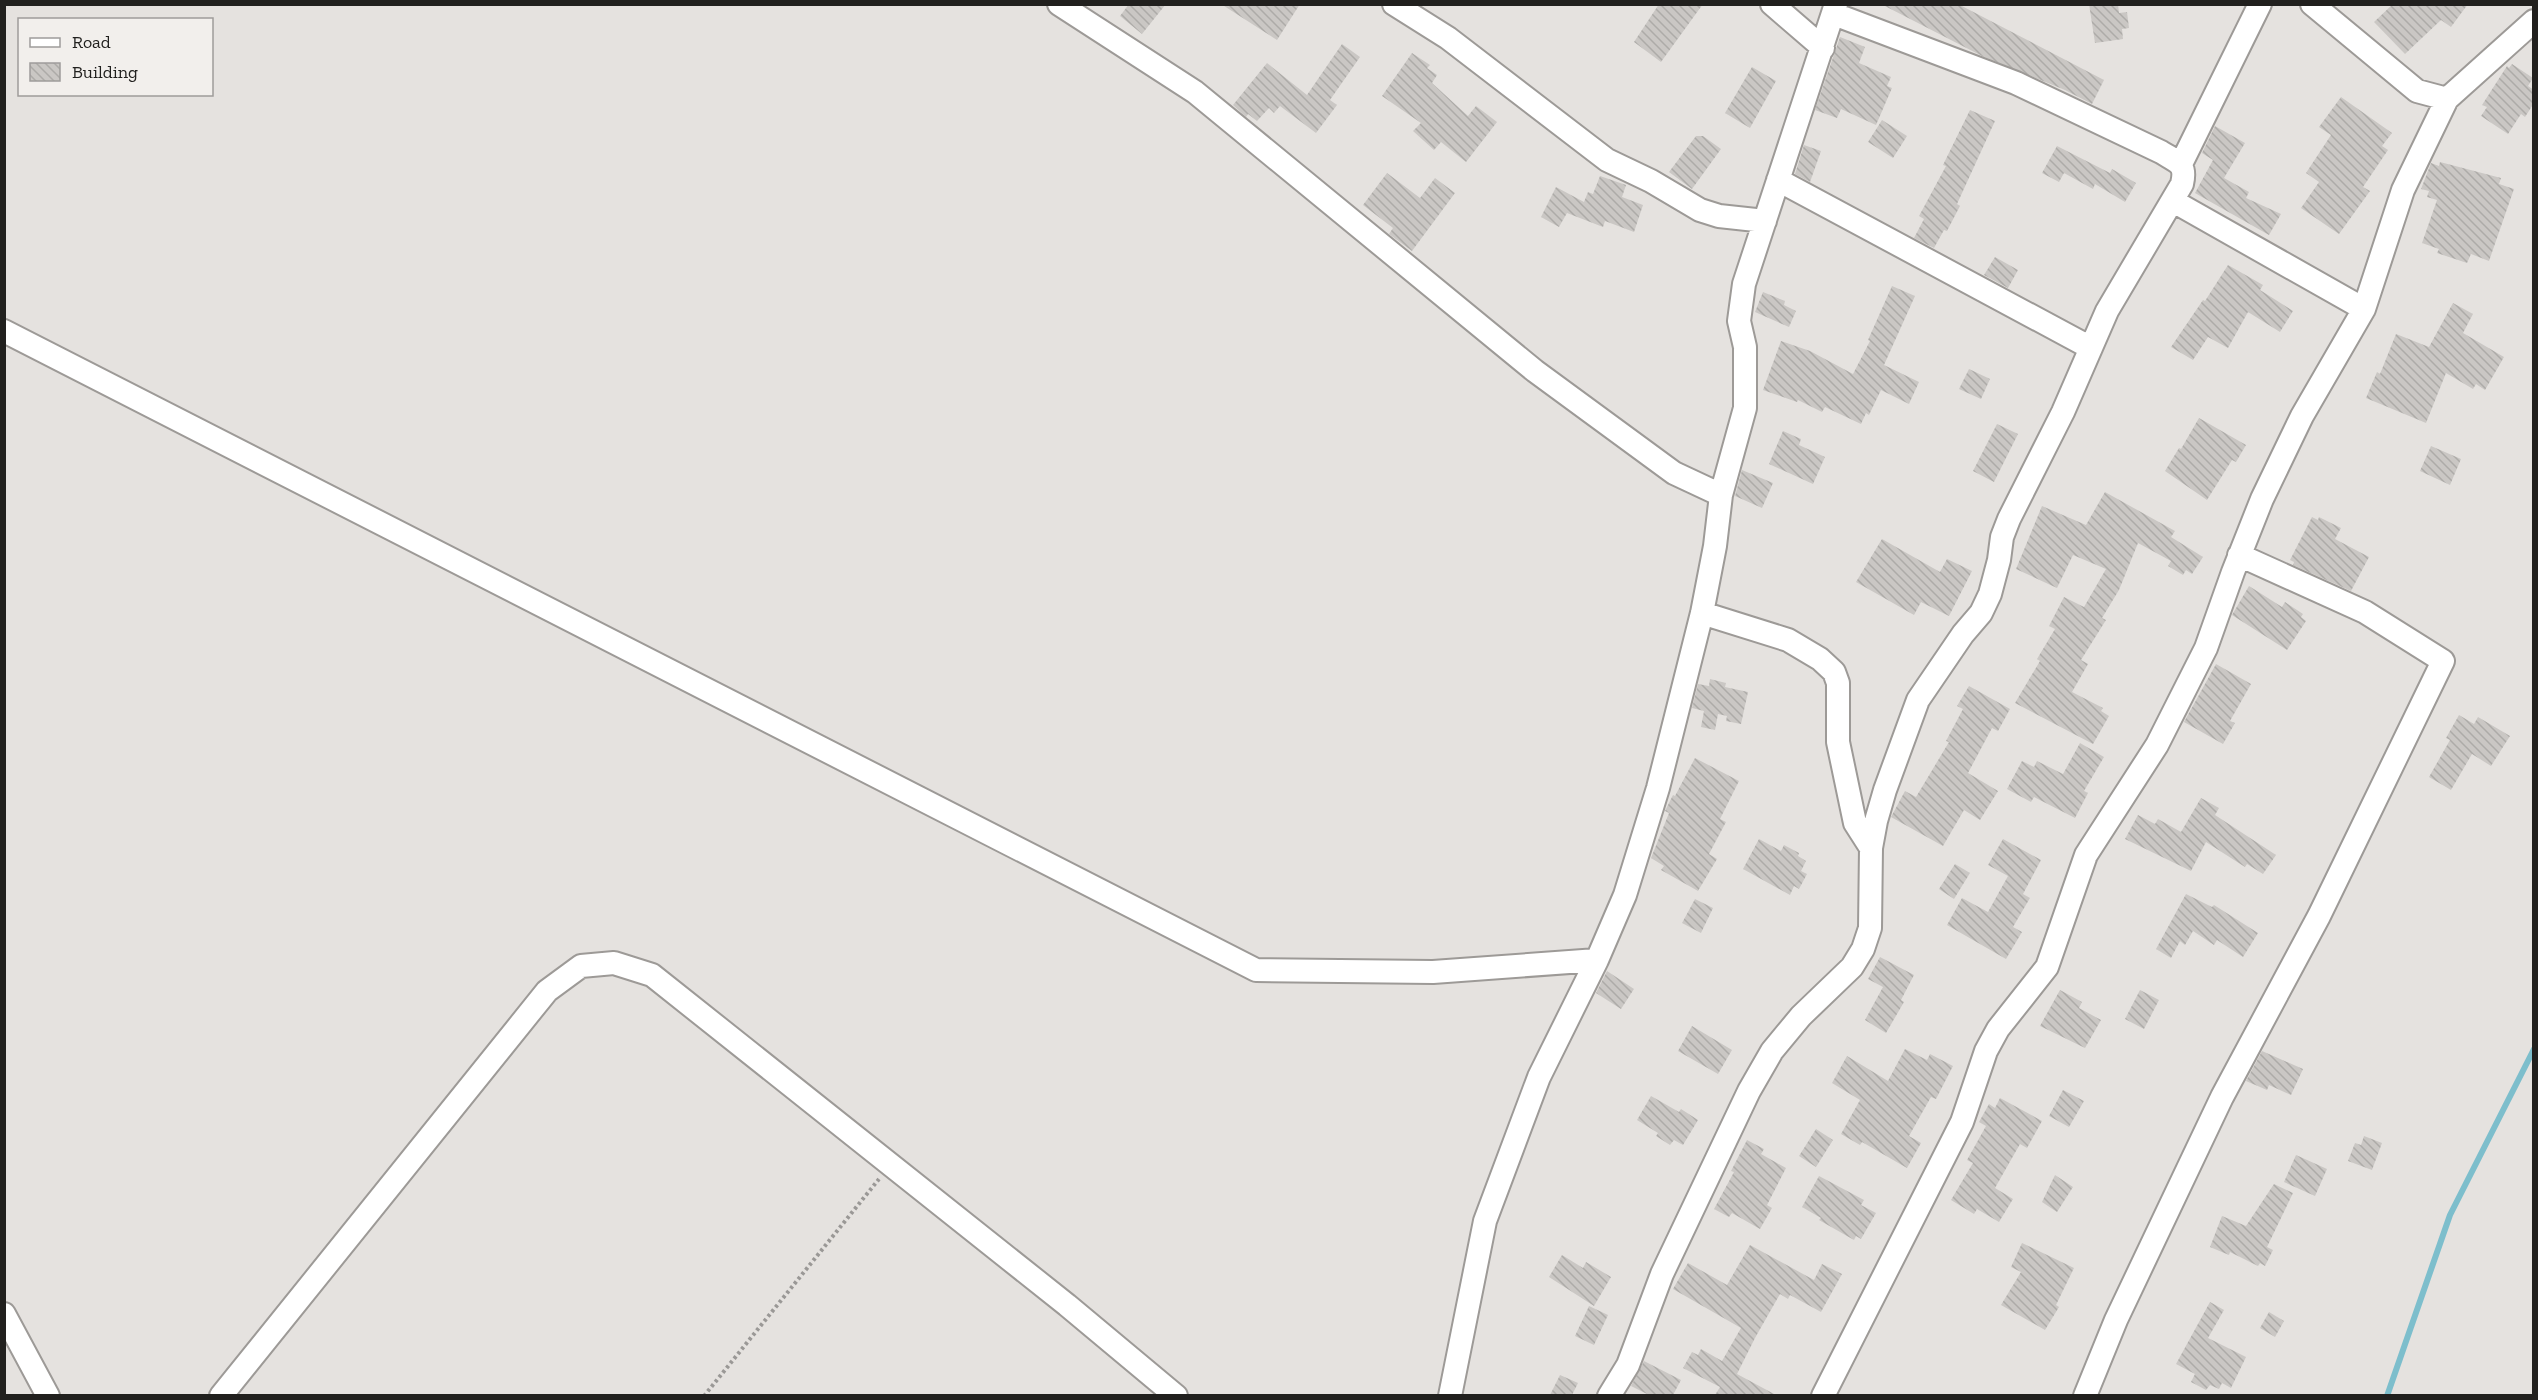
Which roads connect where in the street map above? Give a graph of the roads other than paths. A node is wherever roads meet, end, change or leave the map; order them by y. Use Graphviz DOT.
graph roads {
  1 [pos="1059,4"];
  2 [pos="1394,4"];
  3 [pos="1772,4"];
  4 [pos="2260,4"];
  5 [pos="2312,4"];
  6 [pos="1835,9"];
  7 [pos="2534,21"];
  8 [pos="1823,48"];
  9 [pos="2447,99"];
  10 [pos="2181,164"];
  11 [pos="1778,180"];
  12 [pos="2173,201"];
  13 [pos="1765,220"];
  14 [pos="2364,309"];
  15 [pos="4,331"];
  16 [pos="2091,348"];
  17 [pos="1721,495"];
  18 [pos="2239,555"];
  19 [pos="1702,613"];
  20 [pos="1871,848"];
  21 [pos="1597,960"];
  22 [pos="4,1314"];
  23 [pos="48,1395"];
  24 [pos="221,1395"];
  25 [pos="1176,1395"];
  26 [pos="1450,1395"];
  27 [pos="1609,1395"];
  28 [pos="1823,1395"];
  29 [pos="2085,1395"];
  1 -- 17 [label="street"];
  2 -- 13 [label="street"];
  3 -- 8 [label="street"];
  4 -- 10 [label="street"];
  5 -- 9 [label="street"];
  6 -- 8 [label="street"];
  6 -- 10 [label="street"];
  7 -- 9 [label="street"];
  8 -- 11 [label="street"];
  9 -- 14 [label="street"];
  10 -- 12 [label="street"];
  11 -- 13 [label="street"];
  11 -- 16 [label="street"];
  12 -- 14 [label="street"];
  12 -- 16 [label="street"];
  13 -- 17 [label="street"];
  14 -- 18 [label="street"];
  15 -- 21 [label="street"];
  16 -- 20 [label="street"];
  17 -- 19 [label="street"];
  18 -- 28 [label="street"];
  18 -- 29 [label="street"];
  19 -- 20 [label="street"];
  19 -- 21 [label="street"];
  20 -- 27 [label="street"];
  21 -- 26 [label="street"];
  22 -- 23 [label="street"];
  24 -- 25 [label="street"];
}
